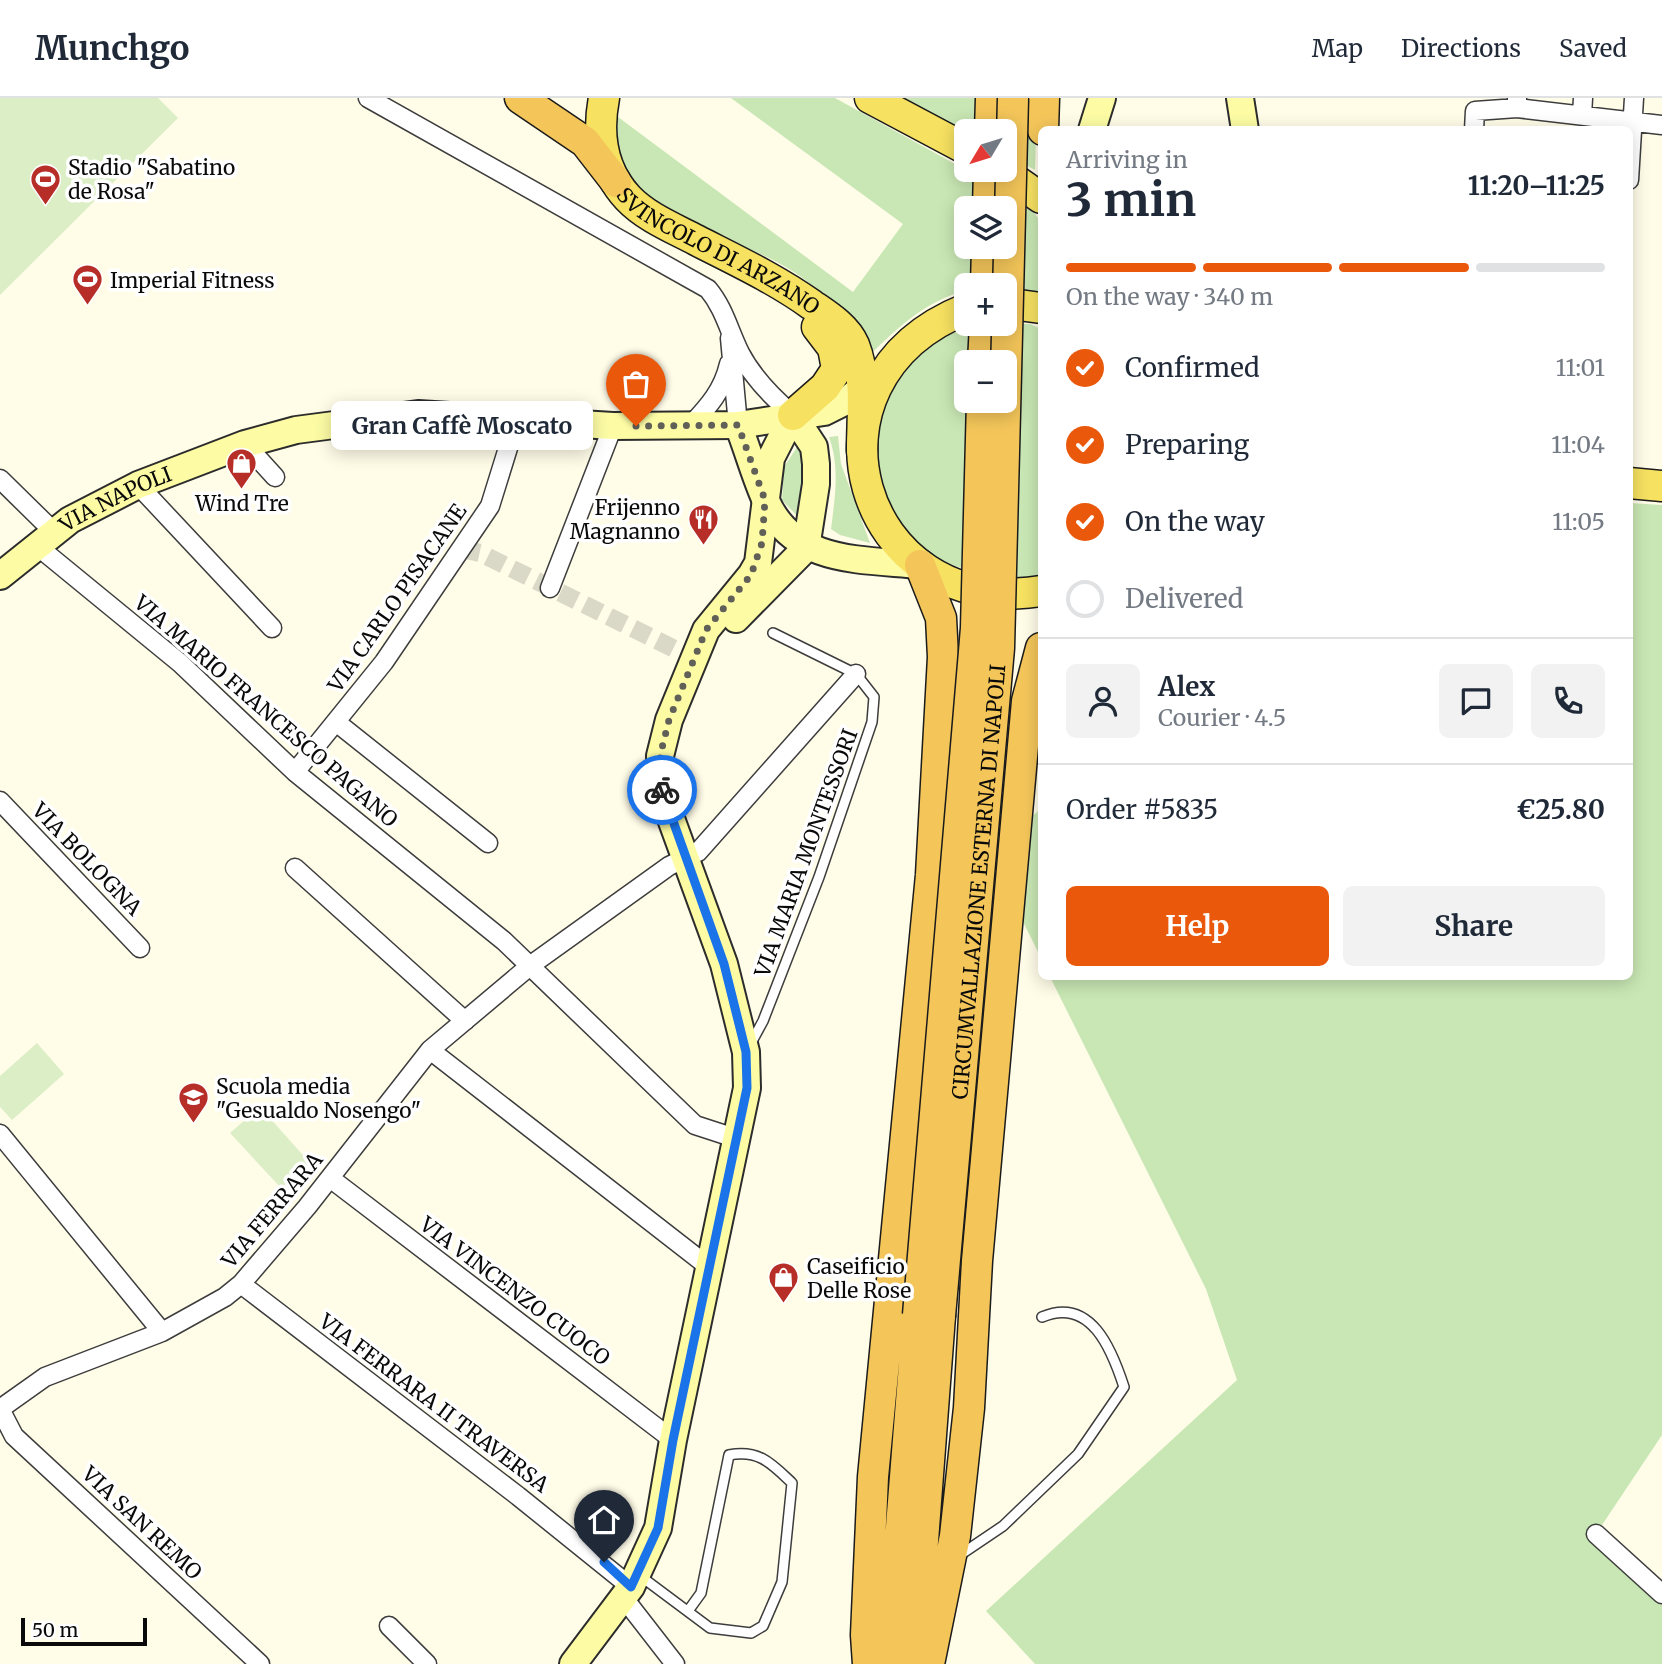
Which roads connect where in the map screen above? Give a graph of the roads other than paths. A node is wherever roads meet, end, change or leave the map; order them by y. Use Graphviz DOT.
graph roads {
  1 [pos="368,98"];
  2 [pos="520,98"];
  3 [pos="870,98"];
  4 [pos="991,98"];
  5 [pos="1013,98"];
  6 [pos="1044,98"];
  7 [pos="1102,98"];
  8 [pos="1240,98"];
  9 [pos="1634,98"];
  10 [pos="1517,103"];
  11 [pos="1583,107"];
  12 [pos="602,109"];
  13 [pos="990,119"];
  14 [pos="1633,123"];
  15 [pos="1662,125"];
  16 [pos="1043,126"];
  17 [pos="1094,126"];
  18 [pos="1244,126"];
  19 [pos="1474,126"];
  20 [pos="1633,126"];
  21 [pos="954,143"];
  22 [pos="1017,181"];
  23 [pos="616,182"];
  24 [pos="1038,196"];
  25 [pos="761,273"];
  26 [pos="1017,304"];
  27 [pos="1038,307"];
  28 [pos="954,314"];
  29 [pos="730,331"];
  30 [pos="730,358"];
  31 [pos="872,380"];
  32 [pos="982,413"];
  33 [pos="793,415"];
  34 [pos="517,419"];
  35 [pos="691,425"];
  36 [pos="738,425"];
  37 [pos="613,426"];
  38 [pos="245,444"];
  39 [pos="275,477"];
  40 [pos="0,479"];
  41 [pos="138,485"];
  42 [pos="765,500"];
  43 [pos="45,538"];
  44 [pos="806,548"];
  45 [pos="920,565"];
  46 [pos="0,576"];
  47 [pos="550,587"];
  48 [pos="1038,592"];
  49 [pos="272,628"];
  50 [pos="773,634"];
  51 [pos="695,659"];
  52 [pos="1038,659"];
  53 [pos="856,674"];
  54 [pos="336,722"];
  55 [pos="295,772"];
  56 [pos="0,801"];
  57 [pos="488,843"];
  58 [pos="685,857"];
  59 [pos="295,868"];
  60 [pos="140,948"];
  61 [pos="531,965"];
  62 [pos="465,1021"];
  63 [pos="430,1050"];
  64 [pos="746,1052"];
  65 [pos="0,1134"];
  66 [pos="738,1139"];
  67 [pos="330,1178"];
  68 [pos="709,1266"];
  69 [pos="241,1284"];
  70 [pos="929,1316"];
  71 [pos="1042,1317"];
  72 [pos="162,1332"];
  73 [pos="0,1409"];
  74 [pos="673,1440"];
  75 [pos="1596,1534"];
  76 [pos="950,1562"];
  77 [pos="630,1586"];
  78 [pos="1662,1594"];
  79 [pos="688,1611"];
  80 [pos="389,1626"];
  81 [pos="260,1664"];
  82 [pos="427,1664"];
  83 [pos="573,1664"];
  84 [pos="675,1664"];
  85 [pos="868,1664"];
  86 [pos="890,1664"];
  87 [pos="914,1664"];
  88 [pos="929,1664"];
  1 -- 29 [label="street"];
  2 -- 23 [label="highway"];
  3 -- 21 [label="main road"];
  4 -- 13 [label="highway"];
  5 -- 70 [label="highway, CIRCUMVALLAZIONE ESTERNA DI NAPOLI, bridge"];
  6 -- 16 [label="highway"];
  7 -- 17 [label="main road"];
  8 -- 18 [label="main road"];
  9 -- 14 [label="street"];
  10 -- 11 [label="street"];
  10 -- 19 [label="street"];
  11 -- 14 [label="street"];
  12 -- 23 [label="main road, SVINCOLO DI ARZANO"];
  14 -- 15 [label="street"];
  14 -- 20 [label="street"];
  22 -- 24 [label="main road"];
  23 -- 25 [label="main road, SVINCOLO DI ARZANO"];
  25 -- 31 [label="main road, SVINCOLO DI ARZANO"];
  25 -- 33 [label="main road"];
  26 -- 27 [label="main road"];
  28 -- 31 [label="main road"];
  29 -- 30 [label="street"];
  29 -- 33 [label="street"];
  30 -- 35 [label="street"];
  30 -- 36 [label="street"];
  31 -- 33 [label="main road"];
  31 -- 45 [label="main road"];
  32 -- 70 [label="highway, CIRCUMVALLAZIONE ESTERNA DI NAPOLI, bridge"];
  33 -- 36 [label="main road, VIA NAPOLI"];
  33 -- 42 [label="main road"];
  33 -- 44 [label="main road"];
  34 -- 37 [label="main road, VIA NAPOLI"];
  34 -- 38 [label="main road, VIA NAPOLI"];
  34 -- 54 [label="street, VIA CARLO PISACANE"];
  35 -- 36 [label="main road, VIA NAPOLI"];
  35 -- 37 [label="main road, VIA NAPOLI"];
  36 -- 42 [label="main road"];
  37 -- 47 [label="street"];
  38 -- 39 [label="street"];
  38 -- 41 [label="main road, VIA NAPOLI"];
  40 -- 43 [label="street, VIA MARIO FRANCESCO PAGANO"];
  41 -- 43 [label="main road, VIA NAPOLI"];
  41 -- 49 [label="street"];
  42 -- 44 [label="main road"];
  42 -- 51 [label="main road"];
  43 -- 46 [label="main road, VIA NAPOLI"];
  43 -- 55 [label="street, VIA MARIO FRANCESCO PAGANO"];
  44 -- 45 [label="main road"];
  44 -- 51 [label="main road"];
  45 -- 48 [label="main road"];
  45 -- 85 [label="highway"];
  50 -- 53 [label="lane"];
  51 -- 58 [label="main road"];
  52 -- 76 [label="highway"];
  53 -- 58 [label="street, VIA FERRARA"];
  53 -- 64 [label="lane, VIA MARIA MONTESSORI"];
  54 -- 55 [label="street, VIA CARLO PISACANE"];
  54 -- 57 [label="street, VIA CARLO PISACANE"];
  55 -- 61 [label="street, VIA MARIO FRANCESCO PAGANO"];
  56 -- 60 [label="street, VIA BOLOGNA"];
  58 -- 61 [label="street, VIA FERRARA"];
  58 -- 64 [label="main road"];
  59 -- 62 [label="street"];
  61 -- 62 [label="street, VIA FERRARA"];
  61 -- 66 [label="street, VIA MARIO FRANCESCO PAGANO"];
  62 -- 63 [label="street, VIA FERRARA"];
  63 -- 67 [label="street, VIA FERRARA"];
  63 -- 68 [label="street"];
  64 -- 66 [label="main road"];
  65 -- 72 [label="street"];
  66 -- 68 [label="main road"];
  67 -- 69 [label="street, VIA FERRARA"];
  67 -- 74 [label="street, VIA VINCENZO CUOCO"];
  68 -- 74 [label="main road"];
  69 -- 72 [label="street, VIA FERRARA"];
  69 -- 77 [label="street, VIA FERRARA II TRAVERSA"];
  70 -- 86 [label="highway, CIRCUMVALLAZIONE ESTERNA DI NAPOLI"];
  70 -- 87 [label="highway, CIRCUMVALLAZIONE ESTERNA DI NAPOLI"];
  71 -- 76 [label="lane"];
  72 -- 73 [label="street, VIA FERRARA"];
  73 -- 81 [label="street, VIA SAN REMO"];
  74 -- 77 [label="main road"];
  75 -- 78 [label="street"];
  76 -- 88 [label="highway"];
  77 -- 79 [label="lane"];
  77 -- 83 [label="main road"];
  77 -- 84 [label="street, VIA FERRARA II TRAVERSA"];
  79 -- 79 [label="lane"];
  80 -- 82 [label="street"];
}
